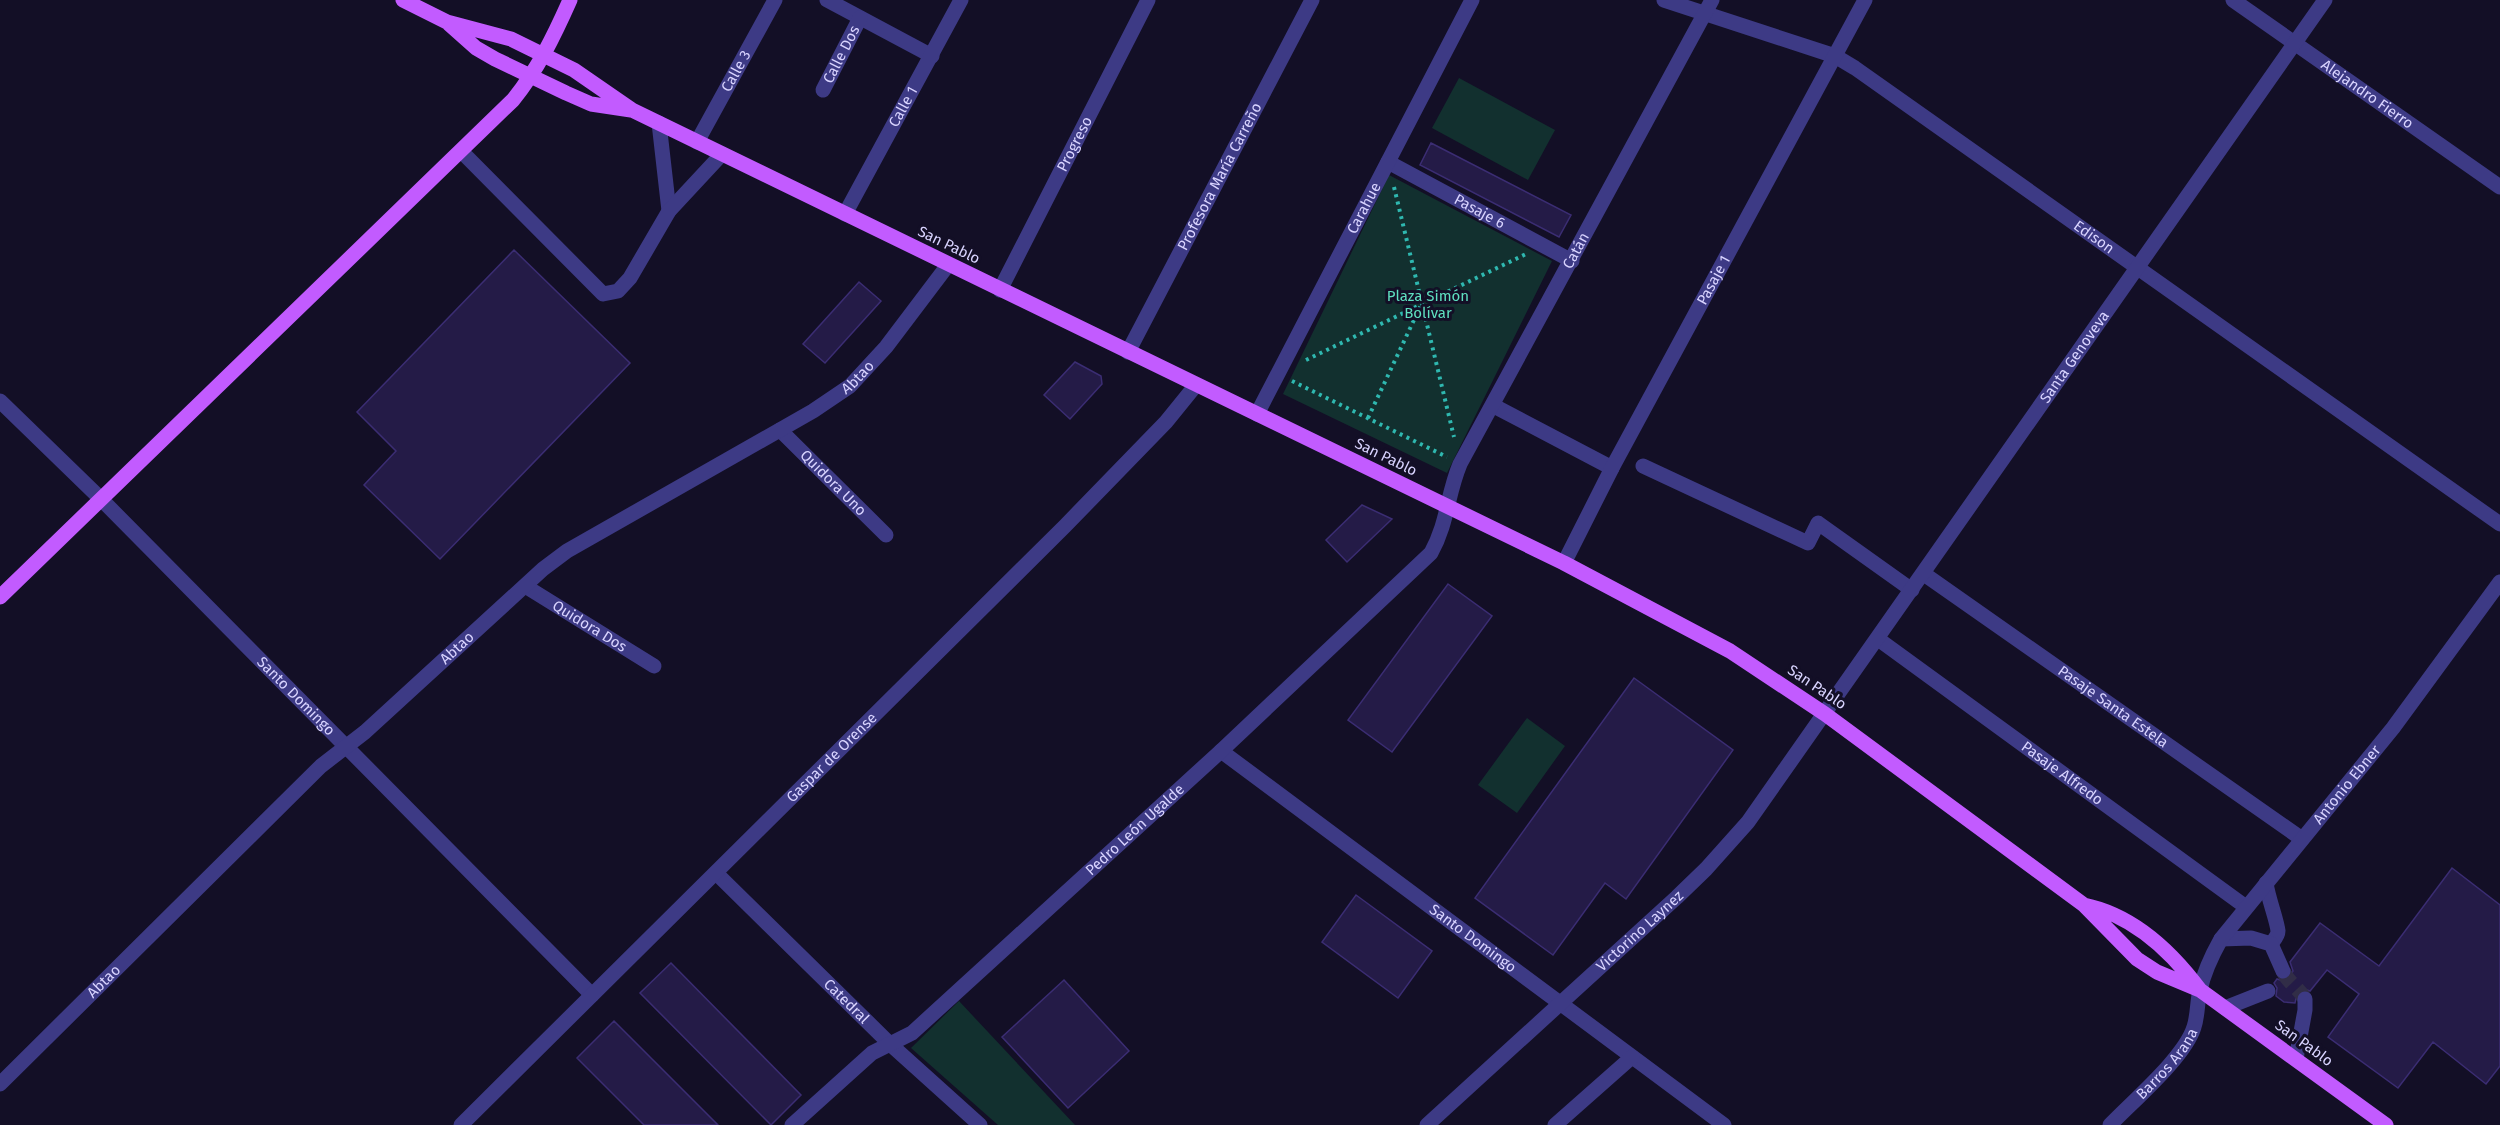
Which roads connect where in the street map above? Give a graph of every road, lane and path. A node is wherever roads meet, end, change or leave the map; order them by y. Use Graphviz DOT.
graph roads {
  1 [pos="403,0"];
  2 [pos="570,0"];
  3 [pos="775,0"];
  4 [pos="827,0"];
  5 [pos="961,0"];
  6 [pos="1148,0"];
  7 [pos="1312,0"];
  8 [pos="1472,0"];
  9 [pos="1664,0"];
  10 [pos="1712,0"];
  11 [pos="1866,0"];
  12 [pos="2233,0"];
  13 [pos="2325,0"];
  14 [pos="1704,15"];
  15 [pos="860,18"];
  16 [pos="447,22"];
  17 [pos="2295,43"];
  18 [pos="544,56"];
  19 [pos="932,56"];
  20 [pos="1835,56"];
  21 [pos="531,76"];
  22 [pos="823,90"];
  23 [pos="632,110"];
  24 [pos="659,123"];
  25 [pos="698,142"];
  26 [pos="461,151"];
  27 [pos="722,154"];
  28 [pos="1388,162"];
  29 [pos="2500,187"];
  30 [pos="669,211"];
  31 [pos="844,214"];
  32 [pos="1543,246"];
  33 [pos="1572,261"];
  34 [pos="948,265"];
  35 [pos="2138,267"];
  36 [pos="999,290"];
  37 [pos="1422,304"];
  38 [pos="1128,352"];
  39 [pos="1278,374"];
  40 [pos="1196,385"];
  41 [pos="0,401"];
  42 [pos="1494,406"];
  43 [pos="1257,414"];
  44 [pos="1368,418"];
  45 [pos="780,430"];
  46 [pos="1460,464"];
  47 [pos="1643,466"];
  48 [pos="1612,468"];
  49 [pos="100,499"];
  50 [pos="1449,507"];
  51 [pos="2500,524"];
  52 [pos="886,535"];
  53 [pos="1564,563"];
  54 [pos="1924,574"];
  55 [pos="2500,582"];
  56 [pos="525,586"];
  57 [pos="1912,590"];
  58 [pos="0,597"];
  59 [pos="1878,639"];
  60 [pos="654,666"];
  61 [pos="1825,714"];
  62 [pos="345,747"];
  63 [pos="1221,751"];
  64 [pos="2302,839"];
  65 [pos="716,873"];
  66 [pos="2266,883"];
  67 [pos="2084,905"];
  68 [pos="2246,907"];
  69 [pos="2221,939"];
  70 [pos="2271,944"];
  71 [pos="2283,971"];
  72 [pos="2200,990"];
  73 [pos="2268,991"];
  74 [pos="592,995"];
  75 [pos="2305,999"];
  76 [pos="1560,1004"];
  77 [pos="2225,1008"];
  78 [pos="890,1044"];
  79 [pos="1632,1057"];
  80 [pos="2296,1059"];
  81 [pos="0,1084"];
  82 [pos="461,1125"];
  83 [pos="792,1125"];
  84 [pos="980,1125"];
  85 [pos="1427,1125"];
  86 [pos="1555,1125"];
  87 [pos="1724,1125"];
  88 [pos="2110,1125"];
  89 [pos="2386,1125"];
  1 -- 16 [label="main road, San Pablo"];
  2 -- 18 [label="main road"];
  3 -- 25 [label="street, Calle 3"];
  4 -- 15 [label="street"];
  5 -- 19 [label="street, Calle 1"];
  6 -- 36 [label="street, Progreso"];
  7 -- 38 [label="street, Profesora María Carreño"];
  8 -- 28 [label="street, Carahue"];
  9 -- 14 [label="street, Edison"];
  10 -- 14 [label="street, Catán"];
  11 -- 20 [label="street, Pasaje 1"];
  12 -- 17 [label="street, Alejandro Fierro"];
  13 -- 17 [label="street, Santa Genoveva"];
  14 -- 20 [label="street, Edison"];
  14 -- 33 [label="street, Catán"];
  15 -- 19 [label="street"];
  15 -- 22 [label="street, Calle Dos"];
  16 -- 18 [label="main road, San Pablo"];
  16 -- 21 [label="main road, San Pablo"];
  17 -- 29 [label="street, Alejandro Fierro"];
  17 -- 35 [label="street, Santa Genoveva"];
  18 -- 21 [label="main road"];
  18 -- 23 [label="main road, San Pablo"];
  19 -- 31 [label="street, Calle 1"];
  20 -- 35 [label="street, Edison"];
  20 -- 48 [label="street, Pasaje 1"];
  21 -- 23 [label="main road, San Pablo"];
  21 -- 26 [label="main road"];
  23 -- 24 [label="main road, San Pablo"];
  24 -- 25 [label="main road, San Pablo"];
  24 -- 30 [label="street"];
  25 -- 27 [label="main road, San Pablo"];
  26 -- 30 [label="street"];
  26 -- 49 [label="main road"];
  27 -- 30 [label="street"];
  27 -- 31 [label="main road, San Pablo"];
  28 -- 32 [label="street, Pasaje 6"];
  28 -- 37 [label="path"];
  28 -- 39 [label="street, Carahue"];
  31 -- 34 [label="main road, San Pablo"];
  32 -- 33 [label="street, Pasaje 6"];
  32 -- 37 [label="path"];
  33 -- 42 [label="street, Catán"];
  34 -- 36 [label="main road, San Pablo"];
  34 -- 45 [label="street, Abtao"];
  35 -- 51 [label="street, Edison"];
  35 -- 54 [label="street, Santa Genoveva"];
  36 -- 38 [label="main road, San Pablo"];
  37 -- 39 [label="path"];
  37 -- 44 [label="path"];
  37 -- 46 [label="path"];
  38 -- 40 [label="main road, San Pablo"];
  39 -- 43 [label="street, Carahue"];
  39 -- 44 [label="path"];
  40 -- 43 [label="main road, San Pablo"];
  40 -- 65 [label="street, Gaspar de Orense"];
  41 -- 49 [label="street, Santo Domingo"];
  42 -- 46 [label="street, Catán"];
  42 -- 48 [label="street"];
  43 -- 50 [label="main road, San Pablo"];
  44 -- 46 [label="path"];
  45 -- 52 [label="street, Quidora Uno"];
  45 -- 56 [label="street, Abtao"];
  46 -- 50 [label="street, Catán"];
  47 -- 57 [label="street"];
  48 -- 53 [label="street, Pasaje 1"];
  49 -- 58 [label="main road"];
  49 -- 62 [label="street, Santo Domingo"];
  50 -- 53 [label="main road, San Pablo"];
  50 -- 63 [label="street, Pedro León Ugalde"];
  53 -- 61 [label="main road, San Pablo"];
  54 -- 57 [label="street, Santa Genoveva"];
  54 -- 64 [label="street, Pasaje Santa Estela"];
  55 -- 64 [label="street, Antonio Ebner"];
  56 -- 60 [label="street, Quidora Dos"];
  56 -- 62 [label="street, Abtao"];
  57 -- 59 [label="street, Santa Genoveva"];
  59 -- 61 [label="street, Santa Genoveva"];
  59 -- 68 [label="street, Pasaje Alfredo"];
  61 -- 67 [label="main road, San Pablo"];
  61 -- 76 [label="street, Victorino Laynez"];
  62 -- 74 [label="street, Santo Domingo"];
  62 -- 81 [label="street, Abtao"];
  63 -- 76 [label="street, Santo Domingo"];
  63 -- 78 [label="street, Pedro León Ugalde"];
  64 -- 66 [label="street, Antonio Ebner"];
  65 -- 74 [label="street, Gaspar de Orense"];
  65 -- 78 [label="street, Catedral"];
  66 -- 68 [label="street, Antonio Ebner"];
  66 -- 70 [label="street"];
  67 -- 72 [label="main road, San Pablo"];
  67 -- 72 [label="main road, San Pablo"];
  68 -- 69 [label="street, Antonio Ebner"];
  69 -- 70 [label="street"];
  69 -- 72 [label="street, Antonio Ebner"];
  70 -- 71 [label="street"];
  72 -- 77 [label="main road, San Pablo"];
  72 -- 88 [label="street, Barros Arana"];
  73 -- 77 [label="street"];
  74 -- 82 [label="street, Gaspar de Orense"];
  75 -- 80 [label="street"];
  76 -- 79 [label="street, Santo Domingo"];
  76 -- 85 [label="street, Victorino Laynez"];
  77 -- 80 [label="main road, San Pablo"];
  78 -- 83 [label="street, Pedro León Ugalde"];
  78 -- 84 [label="street, Catedral"];
  79 -- 86 [label="street"];
  79 -- 87 [label="street, Santo Domingo"];
  80 -- 89 [label="main road, San Pablo"];
}
